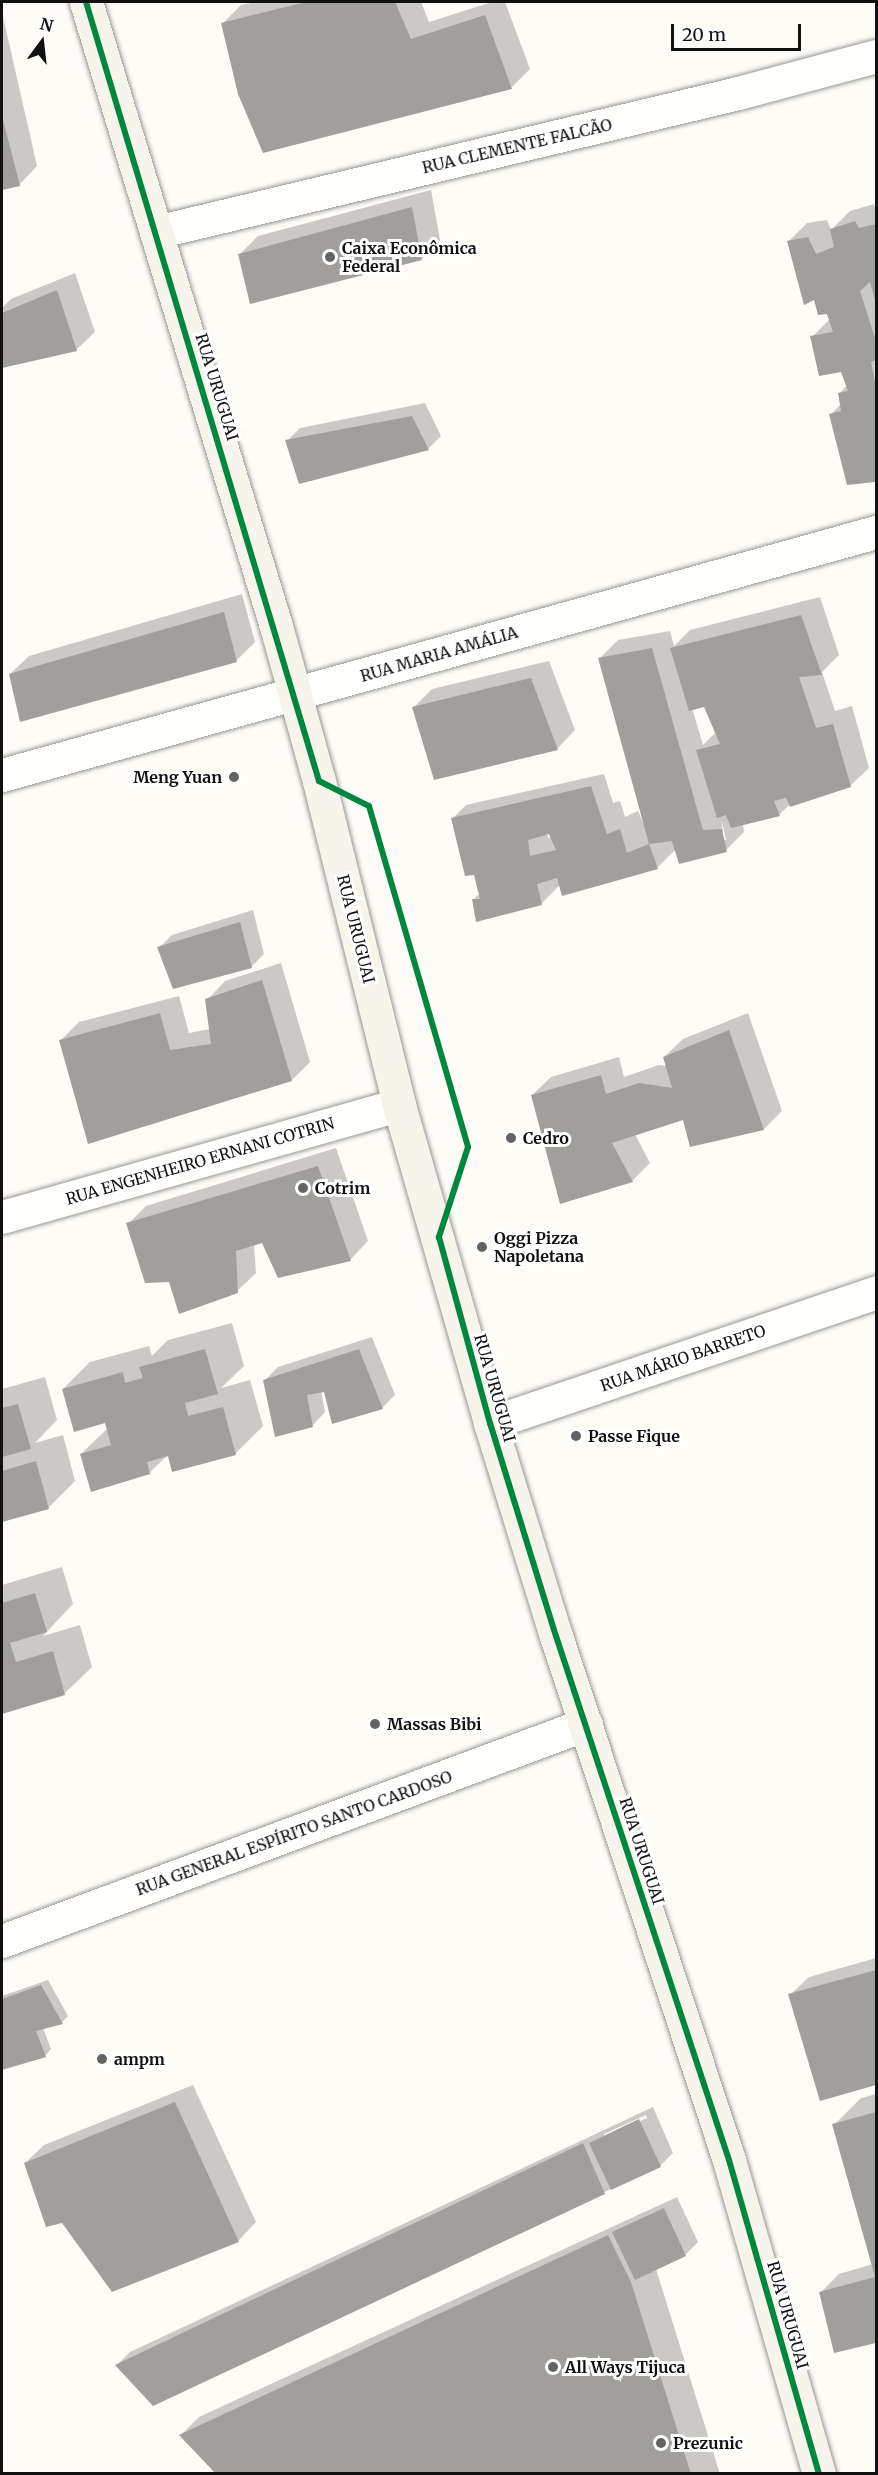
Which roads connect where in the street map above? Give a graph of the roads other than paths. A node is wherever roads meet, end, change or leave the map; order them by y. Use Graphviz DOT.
graph roads {
  1 [pos="86,2"];
  2 [pos="876,56"];
  3 [pos="156,232"];
  4 [pos="876,532"];
  5 [pos="294,695"];
  6 [pos="2,775"];
  7 [pos="399,1105"];
  8 [pos="2,1217"];
  9 [pos="876,1292"];
  10 [pos="490,1423"];
  11 [pos="586,1724"];
  12 [pos="2,1941"];
  13 [pos="819,2474"];
  1 -- 3 [label="main road, RUA URUGUAI"];
  2 -- 3 [label="street, RUA CLEMENTE FALCÃO"];
  3 -- 5 [label="main road, RUA URUGUAI"];
  4 -- 5 [label="street, RUA MARIA AMÁLIA"];
  5 -- 6 [label="street, RUA MARIA AMÁLIA"];
  5 -- 7 [label="main road, RUA URUGUAI"];
  7 -- 8 [label="street, RUA ENGENHEIRO ERNANI COTRIN"];
  7 -- 10 [label="main road, RUA URUGUAI"];
  9 -- 10 [label="street, RUA MÁRIO BARRETO"];
  10 -- 11 [label="main road, RUA URUGUAI"];
  11 -- 12 [label="street, RUA GENERAL ESPÍRITO SANTO CARDOSO"];
  11 -- 13 [label="main road, RUA URUGUAI"];
}
